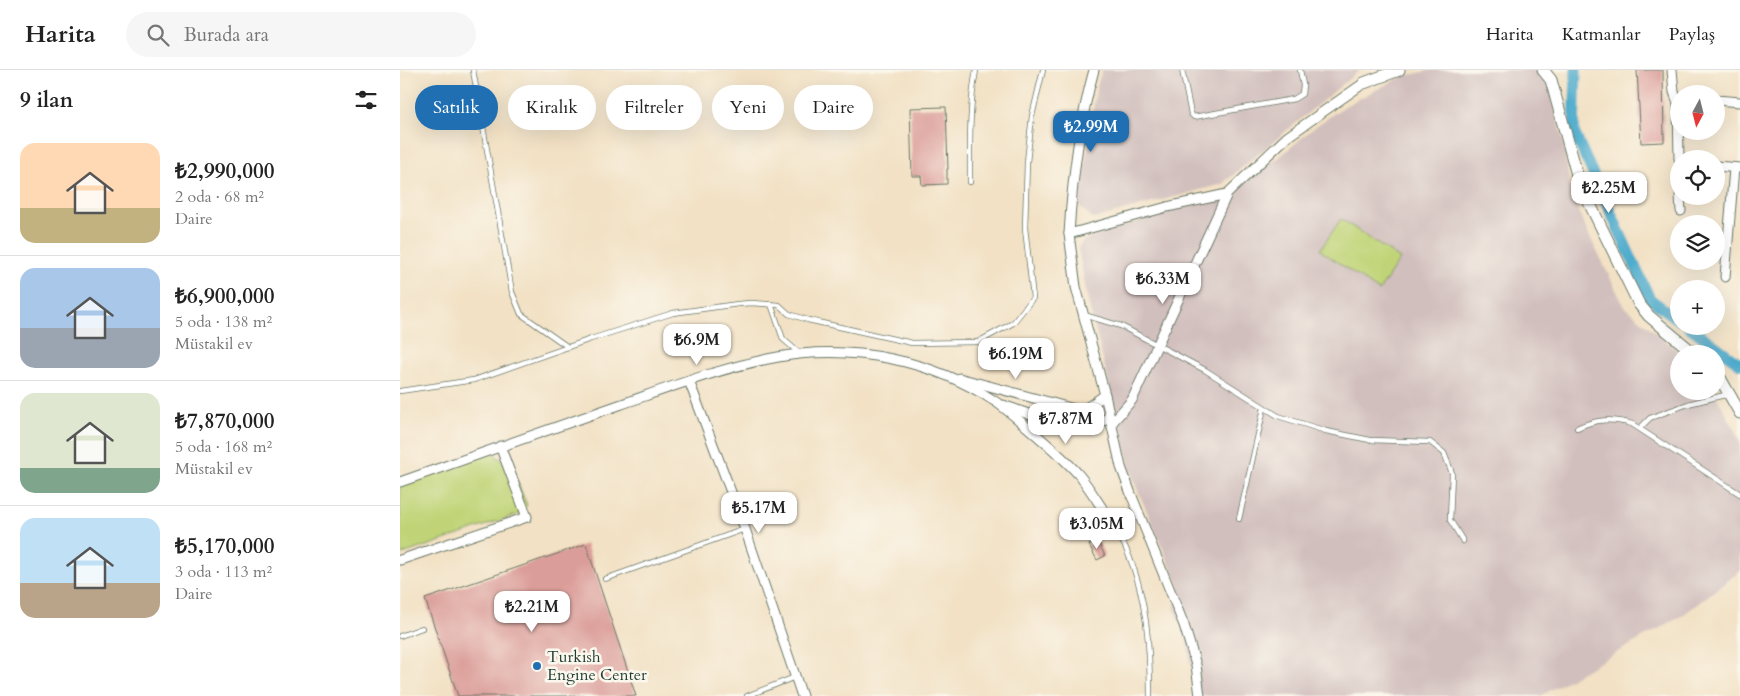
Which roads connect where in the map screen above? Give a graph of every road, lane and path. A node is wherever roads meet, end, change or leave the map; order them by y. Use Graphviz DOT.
graph roads {
  1 [pos="473,70"];
  2 [pos="976,70"];
  3 [pos="1043,70"];
  4 [pos="1094,70"];
  5 [pos="1182,70"];
  6 [pos="1300,70"];
  7 [pos="1399,70"];
  8 [pos="1543,70"];
  9 [pos="1672,70"];
  10 [pos="1364,83"];
  11 [pos="1673,85"];
  12 [pos="1725,101"];
  13 [pos="1740,102"];
  14 [pos="1737,168"];
  15 [pos="970,182"];
  16 [pos="1227,194"];
  17 [pos="1681,205"];
  18 [pos="1681,210"];
  19 [pos="1069,234"];
  20 [pos="1724,277"];
  21 [pos="771,304"];
  22 [pos="1083,314"];
  23 [pos="1157,345"];
  24 [pos="1684,345"];
  25 [pos="568,347"];
  26 [pos="800,355"];
  27 [pos="942,374"];
  28 [pos="689,381"];
  29 [pos="1725,386"];
  30 [pos="400,391"];
  31 [pos="1730,394"];
  32 [pos="1105,395"];
  33 [pos="998,403"];
  34 [pos="1264,408"];
  35 [pos="1740,413"];
  36 [pos="1110,420"];
  37 [pos="1578,428"];
  38 [pos="1640,428"];
  39 [pos="500,446"];
  40 [pos="400,482"];
  41 [pos="1740,494"];
  42 [pos="1106,514"];
  43 [pos="1239,519"];
  44 [pos="745,529"];
  45 [pos="1463,541"];
  46 [pos="400,560"];
  47 [pos="605,579"];
  48 [pos="422,628"];
  49 [pos="400,636"];
  50 [pos="795,677"];
  51 [pos="747,696"];
  52 [pos="802,696"];
  53 [pos="1150,696"];
  54 [pos="1200,696"];
  1 -- 25 [label="lane"];
  2 -- 15 [label="lane"];
  3 -- 21 [label="lane"];
  4 -- 19 [label="street"];
  5 -- 6 [label="lane"];
  7 -- 10 [label="street"];
  8 -- 24 [label="street"];
  9 -- 11 [label="street"];
  10 -- 16 [label="street"];
  12 -- 13 [label="street"];
  14 -- 20 [label="street"];
  16 -- 19 [label="street"];
  16 -- 23 [label="street"];
  17 -- 18 [label="street"];
  19 -- 22 [label="street"];
  21 -- 25 [label="lane"];
  21 -- 26 [label="lane"];
  22 -- 23 [label="lane"];
  22 -- 32 [label="street"];
  23 -- 34 [label="lane"];
  23 -- 36 [label="street"];
  25 -- 30 [label="lane"];
  26 -- 27 [label="street"];
  26 -- 28 [label="street"];
  27 -- 32 [label="street"];
  27 -- 33 [label="street"];
  28 -- 39 [label="street"];
  28 -- 44 [label="street"];
  29 -- 31 [label="street"];
  31 -- 35 [label="street"];
  31 -- 38 [label="lane"];
  32 -- 36 [label="street"];
  33 -- 36 [label="street"];
  33 -- 42 [label="street"];
  34 -- 43 [label="lane"];
  34 -- 45 [label="lane"];
  36 -- 54 [label="street"];
  37 -- 38 [label="lane"];
  38 -- 41 [label="lane"];
  39 -- 40 [label="street"];
  39 -- 46 [label="street"];
  42 -- 53 [label="lane"];
  44 -- 47 [label="lane"];
  44 -- 50 [label="street"];
  48 -- 49 [label="lane"];
  50 -- 51 [label="lane"];
  50 -- 52 [label="street"];
}
